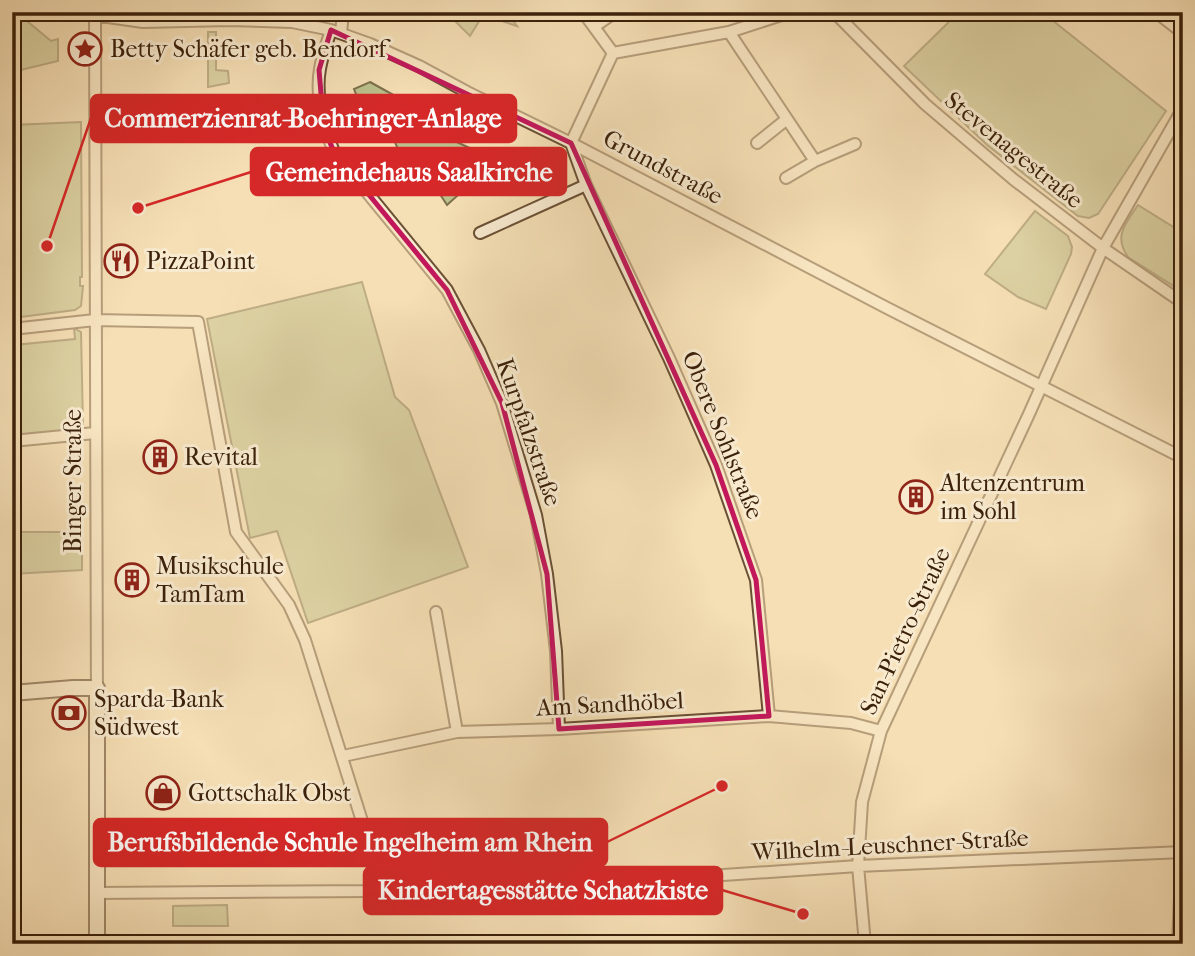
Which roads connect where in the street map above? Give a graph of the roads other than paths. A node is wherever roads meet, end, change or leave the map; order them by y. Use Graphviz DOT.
graph roads {
  1 [pos="343,12"];
  2 [pos="583,12"];
  3 [pos="615,12"];
  4 [pos="790,12"];
  5 [pos="834,12"];
  6 [pos="1156,12"];
  7 [pos="95,15"];
  8 [pos="594,27"];
  9 [pos="336,32"];
  10 [pos="729,32"];
  11 [pos="1183,33"];
  12 [pos="613,53"];
  13 [pos="1183,108"];
  14 [pos="787,119"];
  15 [pos="571,143"];
  16 [pos="757,143"];
  17 [pos="855,144"];
  18 [pos="815,161"];
  19 [pos="786,178"];
  20 [pos="586,185"];
  21 [pos="480,233"];
  22 [pos="1102,248"];
  23 [pos="1183,303"];
  24 [pos="95,320"];
  25 [pos="12,329"];
  26 [pos="1041,385"];
  27 [pos="95,433"];
  28 [pos="12,441"];
  29 [pos="1183,458"];
  30 [pos="436,612"];
  31 [pos="97,688"];
  32 [pos="12,693"];
  33 [pos="769,716"];
  34 [pos="559,729"];
  35 [pos="881,731"];
  36 [pos="457,732"];
  37 [pos="343,757"];
  38 [pos="1183,852"];
  39 [pos="858,866"];
  40 [pos="372,891"];
  41 [pos="97,893"];
  42 [pos="97,944"];
  43 [pos="865,944"];
  44 [pos="1178,944"];
  1 -- 9 [label="street, Kurpfalzstraße"];
  2 -- 8 [label="street"];
  3 -- 8 [label="street"];
  4 -- 10 [label="street"];
  5 -- 22 [label="street, Stevenagestraße"];
  6 -- 11 [label="street"];
  7 -- 9 [label="street, Grundstraße"];
  7 -- 24 [label="street, Binger Straße"];
  8 -- 12 [label="street"];
  9 -- 15 [label="street, Grundstraße"];
  9 -- 34 [label="street, Kurpfalzstraße"];
  10 -- 12 [label="street"];
  10 -- 14 [label="street"];
  12 -- 15 [label="street"];
  13 -- 22 [label="street, San-Pietro-Straße"];
  14 -- 16 [label="street"];
  14 -- 18 [label="street"];
  15 -- 20 [label="street, Obere Sohlstraße"];
  15 -- 26 [label="street, Grundstraße"];
  17 -- 18 [label="street"];
  18 -- 19 [label="street"];
  20 -- 21 [label="street"];
  20 -- 33 [label="street, Obere Sohlstraße"];
  22 -- 23 [label="street, Stevenagestraße"];
  22 -- 26 [label="street, San-Pietro-Straße"];
  24 -- 25 [label="street"];
  24 -- 27 [label="street, Binger Straße"];
  24 -- 37 [label="street"];
  26 -- 29 [label="street, Grundstraße"];
  26 -- 35 [label="street, San-Pietro-Straße"];
  27 -- 28 [label="street"];
  27 -- 31 [label="street, Binger Straße"];
  30 -- 36 [label="street"];
  31 -- 32 [label="main road"];
  31 -- 41 [label="main road, Binger Straße"];
  33 -- 34 [label="street, Am Sandhöbel"];
  33 -- 35 [label="street, Am Sandhöbel"];
  34 -- 36 [label="street, Am Sandhöbel"];
  35 -- 39 [label="street, San-Pietro-Straße"];
  36 -- 37 [label="street, Am Sandhöbel"];
  37 -- 40 [label="street"];
  38 -- 39 [label="street, Wilhelm-Leuschner-Straße"];
  38 -- 44 [label="street"];
  39 -- 40 [label="street, Wilhelm-Leuschner-Straße"];
  39 -- 43 [label="street, San-Pietro-Straße"];
  40 -- 41 [label="street, Wilhelm-Leuschner-Straße"];
  41 -- 42 [label="main road, Binger Straße"];
}
